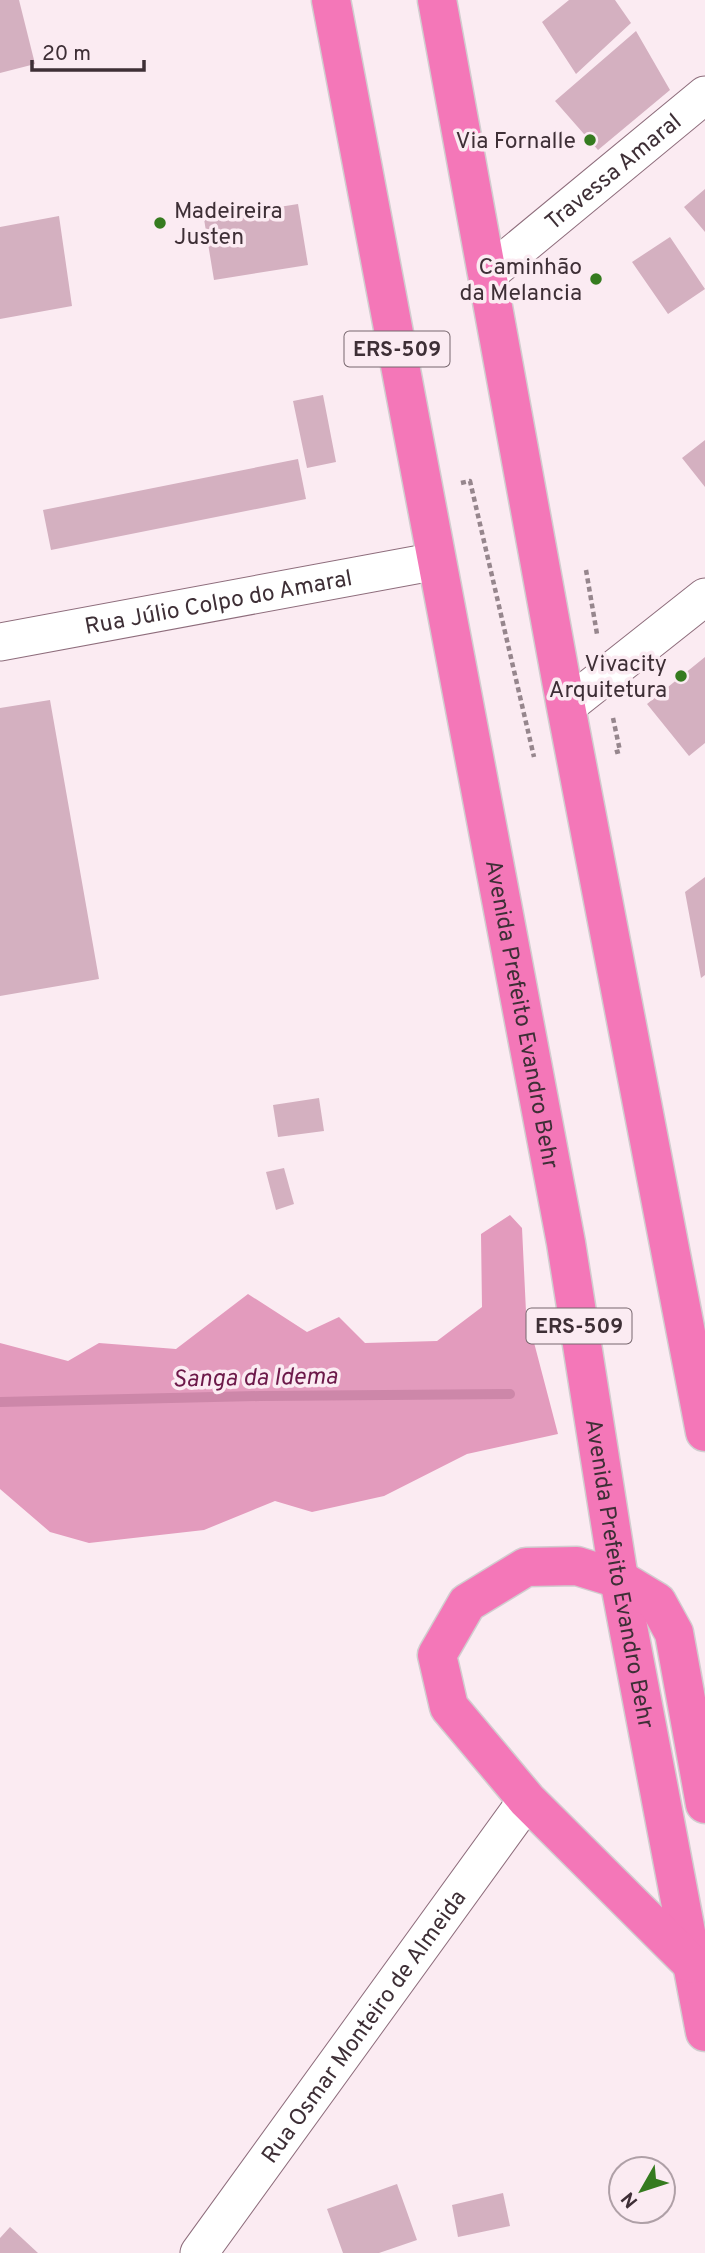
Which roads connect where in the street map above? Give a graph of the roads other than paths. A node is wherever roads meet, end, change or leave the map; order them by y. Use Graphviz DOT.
graph roads {
  1 [pos="331,0"];
  2 [pos="437,0"];
  3 [pos="705,95"];
  4 [pos="487,275"];
  5 [pos="437,561"];
  6 [pos="705,597"];
  7 [pos="0,642"];
  8 [pos="566,707"];
  9 [pos="705,1432"];
  10 [pos="619,1579"];
  11 [pos="527,1800"];
  12 [pos="705,1804"];
  13 [pos="692,1964"];
  14 [pos="705,2032"];
  15 [pos="199,2253"];
  1 -- 5 [label="highway, Avenida Prefeito Evandro Behr / ERS-509"];
  2 -- 4 [label="highway"];
  3 -- 4 [label="street, Travessa Amaral"];
  4 -- 8 [label="highway"];
  5 -- 7 [label="street, Rua Júlio Colpo do Amaral"];
  5 -- 10 [label="highway, Avenida Prefeito Evandro Behr / ERS-509"];
  6 -- 8 [label="street"];
  8 -- 9 [label="highway"];
  10 -- 11 [label="highway"];
  10 -- 12 [label="highway"];
  10 -- 13 [label="highway, Avenida Prefeito Evandro Behr / ERS-509"];
  11 -- 13 [label="highway"];
  11 -- 15 [label="street, Rua Osmar Monteiro de Almeida"];
  13 -- 14 [label="highway, Avenida Prefeito Evandro Behr / ERS-509"];
}
